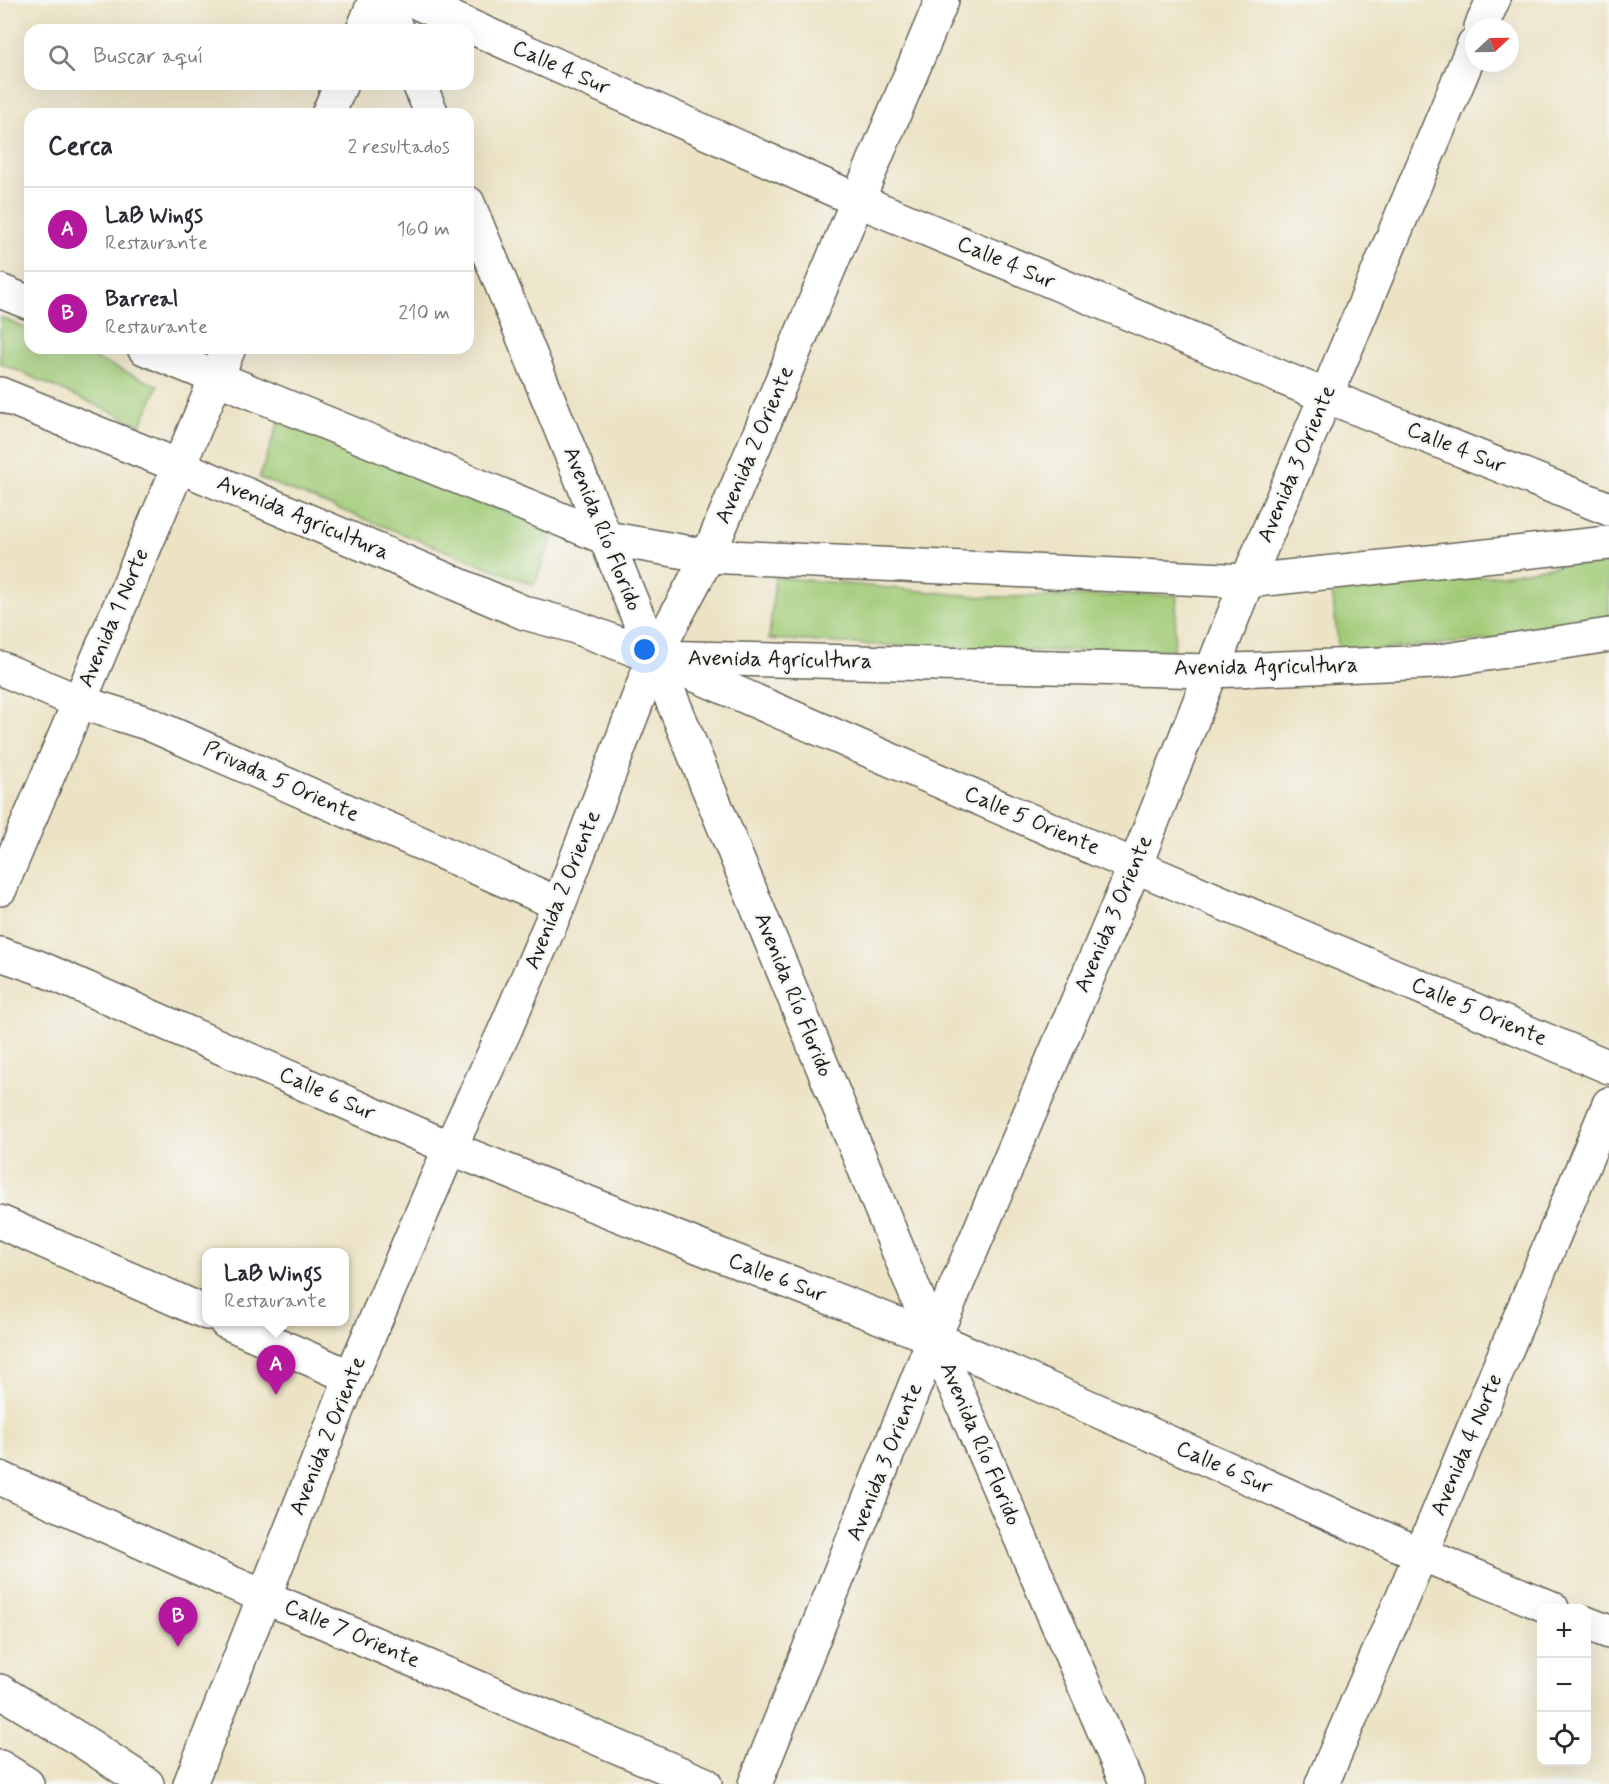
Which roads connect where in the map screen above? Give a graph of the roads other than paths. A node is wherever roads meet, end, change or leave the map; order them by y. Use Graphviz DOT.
graph roads {
  1 [pos="375,0"];
  2 [pos="385,0"];
  3 [pos="411,0"];
  4 [pos="942,0"];
  5 [pos="1493,0"];
  6 [pos="1485,18"];
  7 [pos="365,24"];
  8 [pos="395,24"];
  9 [pos="465,24"];
  10 [pos="474,28"];
  11 [pos="1465,65"];
  12 [pos="338,90"];
  13 [pos="422,90"];
  14 [pos="331,108"];
  15 [pos="429,108"];
  16 [pos="857,200"];
  17 [pos="474,218"];
  18 [pos="0,291"];
  19 [pos="24,301"];
  20 [pos="176,354"];
  21 [pos="223,363"];
  22 [pos="0,394"];
  23 [pos="1326,396"];
  24 [pos="179,466"];
  25 [pos="1609,509"];
  26 [pos="606,538"];
  27 [pos="1609,543"];
  28 [pos="708,556"];
  29 [pos="1247,580"];
  30 [pos="1609,635"];
  31 [pos="654,657"];
  32 [pos="0,668"];
  33 [pos="1210,671"];
  34 [pos="79,702"];
  35 [pos="1136,866"];
  36 [pos="0,889"];
  37 [pos="559,904"];
  38 [pos="0,954"];
  39 [pos="1609,1067"];
  40 [pos="1609,1104"];
  41 [pos="450,1148"];
  42 [pos="0,1222"];
  43 [pos="202,1311"];
  44 [pos="235,1326"];
  45 [pos="934,1338"];
  46 [pos="351,1377"];
  47 [pos="0,1478"];
  48 [pos="1421,1554"];
  49 [pos="263,1596"];
  50 [pos="1542,1604"];
  51 [pos="1591,1625"];
  52 [pos="1609,1632"];
  53 [pos="0,1691"];
  54 [pos="0,1767"];
  55 [pos="27,1784"];
  56 [pos="147,1784"];
  57 [pos="190,1784"];
  58 [pos="705,1784"];
  59 [pos="755,1784"];
  60 [pos="1127,1784"];
  61 [pos="1322,1784"];
  1 -- 7 [label="street"];
  2 -- 8 [label="street"];
  3 -- 9 [label="street, Calle 4 Sur"];
  4 -- 16 [label="street, Avenida 2 Oriente"];
  5 -- 6 [label="street"];
  10 -- 16 [label="street, Calle 4 Sur"];
  11 -- 23 [label="street, Avenida 3 Oriente"];
  12 -- 14 [label="street"];
  13 -- 15 [label="street"];
  16 -- 23 [label="street, Calle 4 Sur"];
  16 -- 28 [label="street, Avenida 2 Oriente"];
  17 -- 26 [label="street, Avenida Río Florido"];
  18 -- 19 [label="street"];
  20 -- 21 [label="street"];
  21 -- 24 [label="street, Avenida 1 Norte"];
  21 -- 26 [label="street"];
  22 -- 24 [label="street, Avenida Agricultura"];
  23 -- 25 [label="street, Calle 4 Sur"];
  23 -- 29 [label="street, Avenida 3 Oriente"];
  24 -- 31 [label="street, Avenida Agricultura"];
  24 -- 34 [label="street, Avenida 1 Norte"];
  26 -- 28 [label="street"];
  26 -- 31 [label="street, Avenida Río Florido"];
  27 -- 29 [label="street"];
  28 -- 29 [label="street"];
  28 -- 31 [label="street, Avenida 2 Oriente"];
  29 -- 33 [label="street, Avenida 3 Oriente"];
  30 -- 33 [label="street, Avenida Agricultura"];
  31 -- 33 [label="street, Avenida Agricultura"];
  31 -- 35 [label="street, Calle 5 Oriente"];
  31 -- 37 [label="street, Avenida 2 Oriente"];
  31 -- 45 [label="street, Avenida Río Florido"];
  32 -- 34 [label="street, Privada 5 Oriente"];
  33 -- 35 [label="street, Avenida 3 Oriente"];
  34 -- 36 [label="street, Avenida 1 Norte"];
  34 -- 37 [label="street, Privada 5 Oriente"];
  35 -- 39 [label="street, Calle 5 Oriente"];
  35 -- 45 [label="street, Avenida 3 Oriente"];
  37 -- 41 [label="street, Avenida 2 Oriente"];
  38 -- 41 [label="street, Calle 6 Sur"];
  40 -- 48 [label="street, Avenida 4 Norte"];
  41 -- 45 [label="street, Calle 6 Sur"];
  41 -- 46 [label="street, Avenida 2 Oriente"];
  42 -- 43 [label="street"];
  44 -- 46 [label="street"];
  45 -- 48 [label="street, Calle 6 Sur"];
  45 -- 59 [label="street, Avenida 3 Oriente"];
  45 -- 60 [label="street, Avenida Río Florido"];
  46 -- 49 [label="street, Avenida 2 Oriente"];
  47 -- 49 [label="street, Calle 7 Oriente"];
  48 -- 50 [label="street, Calle 6 Sur"];
  48 -- 61 [label="street, Avenida 4 Norte"];
  49 -- 57 [label="street, Avenida 2 Oriente"];
  49 -- 58 [label="street, Calle 7 Oriente"];
  51 -- 52 [label="street"];
  53 -- 56 [label="street"];
  54 -- 55 [label="street"];
}
